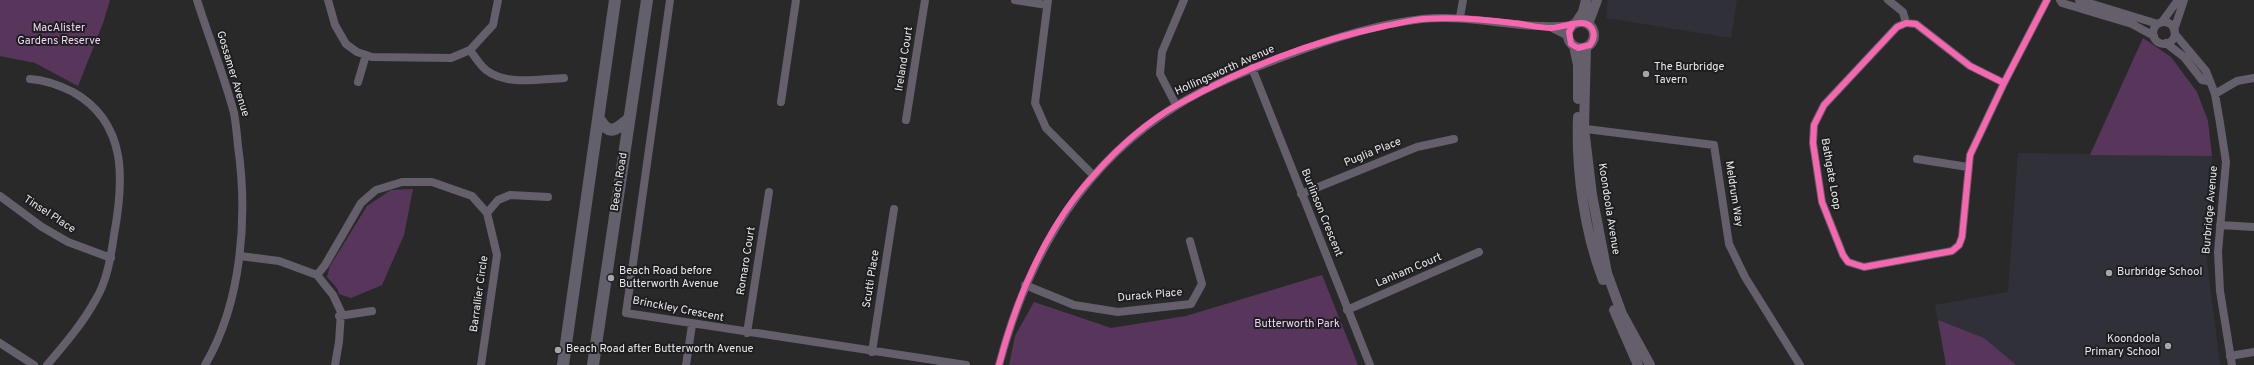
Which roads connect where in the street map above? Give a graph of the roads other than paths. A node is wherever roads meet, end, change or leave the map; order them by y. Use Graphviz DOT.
graph roads {
  1 [pos="197,0"];
  2 [pos="328,0"];
  3 [pos="498,0"];
  4 [pos="616,0"];
  5 [pos="647,0"];
  6 [pos="670,0"];
  7 [pos="796,0"];
  8 [pos="925,0"];
  9 [pos="1015,0"];
  10 [pos="1184,0"];
  11 [pos="1463,0"];
  12 [pos="1586,0"];
  13 [pos="1596,0"];
  14 [pos="1888,0"];
  15 [pos="2048,0"];
  16 [pos="2060,0"];
  17 [pos="2079,0"];
  18 [pos="2178,0"];
  19 [pos="2184,0"];
  20 [pos="1048,2"];
  21 [pos="1460,17"];
  22 [pos="1906,23"];
  23 [pos="2160,23"];
  24 [pos="1575,24"];
  25 [pos="1588,24"];
  26 [pos="1551,28"];
  27 [pos="2175,32"];
  28 [pos="1568,36"];
  29 [pos="2154,36"];
  30 [pos="2166,43"];
  31 [pos="1574,46"];
  32 [pos="1586,47"];
  33 [pos="470,50"];
  34 [pos="366,55"];
  35 [pos="1252,68"];
  36 [pos="564,78"];
  37 [pos="2254,78"];
  38 [pos="30,79"];
  39 [pos="2208,81"];
  40 [pos="358,82"];
  41 [pos="2004,83"];
  42 [pos="2215,94"];
  43 [pos="781,102"];
  44 [pos="1176,105"];
  45 [pos="599,118"];
  46 [pos="629,118"];
  47 [pos="906,120"];
  48 [pos="1581,128"];
  49 [pos="1454,139"];
  50 [pos="1917,159"];
  51 [pos="1968,167"];
  52 [pos="1093,175"];
  53 [pos="769,192"];
  54 [pos="1301,194"];
  55 [pos="0,196"];
  56 [pos="548,197"];
  57 [pos="894,209"];
  58 [pos="487,213"];
  59 [pos="2220,225"];
  60 [pos="2254,227"];
  61 [pos="1190,241"];
  62 [pos="1479,252"];
  63 [pos="240,256"];
  64 [pos="110,258"];
  65 [pos="317,275"];
  66 [pos="1025,286"];
  67 [pos="1348,310"];
  68 [pos="372,311"];
  69 [pos="340,316"];
  70 [pos="692,325"];
  71 [pos="747,333"];
  72 [pos="0,343"];
  73 [pos="872,352"];
  74 [pos="2254,352"];
  75 [pos="2230,356"];
  76 [pos="34,365"];
  77 [pos="47,365"];
  78 [pos="205,365"];
  79 [pos="335,365"];
  80 [pos="481,365"];
  81 [pos="563,365"];
  82 [pos="593,365"];
  83 [pos="686,365"];
  84 [pos="966,365"];
  85 [pos="999,365"];
  86 [pos="1370,365"];
  87 [pos="1638,365"];
  88 [pos="1650,365"];
  89 [pos="1800,365"];
  90 [pos="2232,365"];
  1 -- 63 [label="street, Gossamer Avenue"];
  2 -- 34 [label="street"];
  3 -- 33 [label="street"];
  4 -- 45 [label="main road"];
  5 -- 46 [label="main road, Beach Road"];
  6 -- 70 [label="street, Brinckley Crescent"];
  7 -- 43 [label="street"];
  8 -- 47 [label="street, Ireland Court"];
  9 -- 20 [label="street"];
  10 -- 44 [label="street"];
  11 -- 21 [label="street"];
  12 -- 24 [label="street"];
  13 -- 25 [label="street"];
  14 -- 22 [label="street"];
  15 -- 41 [label="street, Bathgate Loop"];
  16 -- 29 [label="street"];
  17 -- 23 [label="street"];
  18 -- 23 [label="street"];
  19 -- 27 [label="street"];
  20 -- 52 [label="street"];
  21 -- 26 [label="street, Hollingsworth Avenue"];
  21 -- 35 [label="street, Hollingsworth Avenue"];
  22 -- 41 [label="street"];
  22 -- 51 [label="street, Bathgate Loop"];
  23 -- 27 [label="street"];
  23 -- 29 [label="street"];
  24 -- 25 [label="street"];
  24 -- 26 [label="street, Hollingsworth Avenue"];
  24 -- 28 [label="street"];
  25 -- 32 [label="street"];
  26 -- 28 [label="street, Hollingsworth Avenue"];
  27 -- 30 [label="street"];
  27 -- 39 [label="street, Burbridge Avenue"];
  28 -- 31 [label="street"];
  29 -- 30 [label="street"];
  30 -- 39 [label="street, Burbridge Avenue"];
  31 -- 32 [label="street"];
  31 -- 48 [label="street, Koondoola Avenue"];
  32 -- 48 [label="street, Koondoola Avenue"];
  33 -- 34 [label="street"];
  33 -- 36 [label="street"];
  34 -- 40 [label="street"];
  35 -- 44 [label="street, Hollingsworth Avenue"];
  35 -- 54 [label="street, Burlinson Crescent"];
  37 -- 42 [label="street"];
  38 -- 64 [label="street"];
  39 -- 42 [label="street, Burbridge Avenue"];
  41 -- 51 [label="street, Bathgate Loop"];
  42 -- 59 [label="street, Burbridge Avenue"];
  44 -- 52 [label="street, Hollingsworth Avenue"];
  45 -- 46 [label="main road"];
  45 -- 81 [label="main road"];
  46 -- 82 [label="main road, Beach Road"];
  48 -- 87 [label="street, Koondoola Avenue"];
  48 -- 88 [label="street, Koondoola Avenue"];
  48 -- 89 [label="street, Meldrum Way"];
  49 -- 54 [label="street, Puglia Place"];
  50 -- 51 [label="street"];
  52 -- 66 [label="street, Hollingsworth Avenue"];
  53 -- 71 [label="street, Romaro Court"];
  54 -- 67 [label="street, Burlinson Crescent"];
  55 -- 64 [label="street, Tinsel Place"];
  56 -- 58 [label="street"];
  57 -- 73 [label="street, Scutti Place"];
  58 -- 65 [label="street, Barrallier Circle"];
  58 -- 80 [label="street, Barrallier Circle"];
  59 -- 60 [label="street"];
  59 -- 75 [label="street, Burbridge Avenue"];
  61 -- 66 [label="street, Durack Place"];
  62 -- 67 [label="street, Lanham Court"];
  63 -- 65 [label="street"];
  63 -- 78 [label="street, Gossamer Avenue"];
  64 -- 77 [label="street"];
  65 -- 69 [label="street"];
  66 -- 85 [label="street, Hollingsworth Avenue"];
  67 -- 86 [label="street, Burlinson Crescent"];
  68 -- 69 [label="street"];
  69 -- 79 [label="street"];
  70 -- 71 [label="street, Brinckley Crescent"];
  70 -- 83 [label="street"];
  71 -- 73 [label="street, Brinckley Crescent"];
  72 -- 76 [label="street"];
  73 -- 84 [label="street, Brinckley Crescent"];
  74 -- 75 [label="street"];
  75 -- 90 [label="street, Burbridge Avenue"];
}
